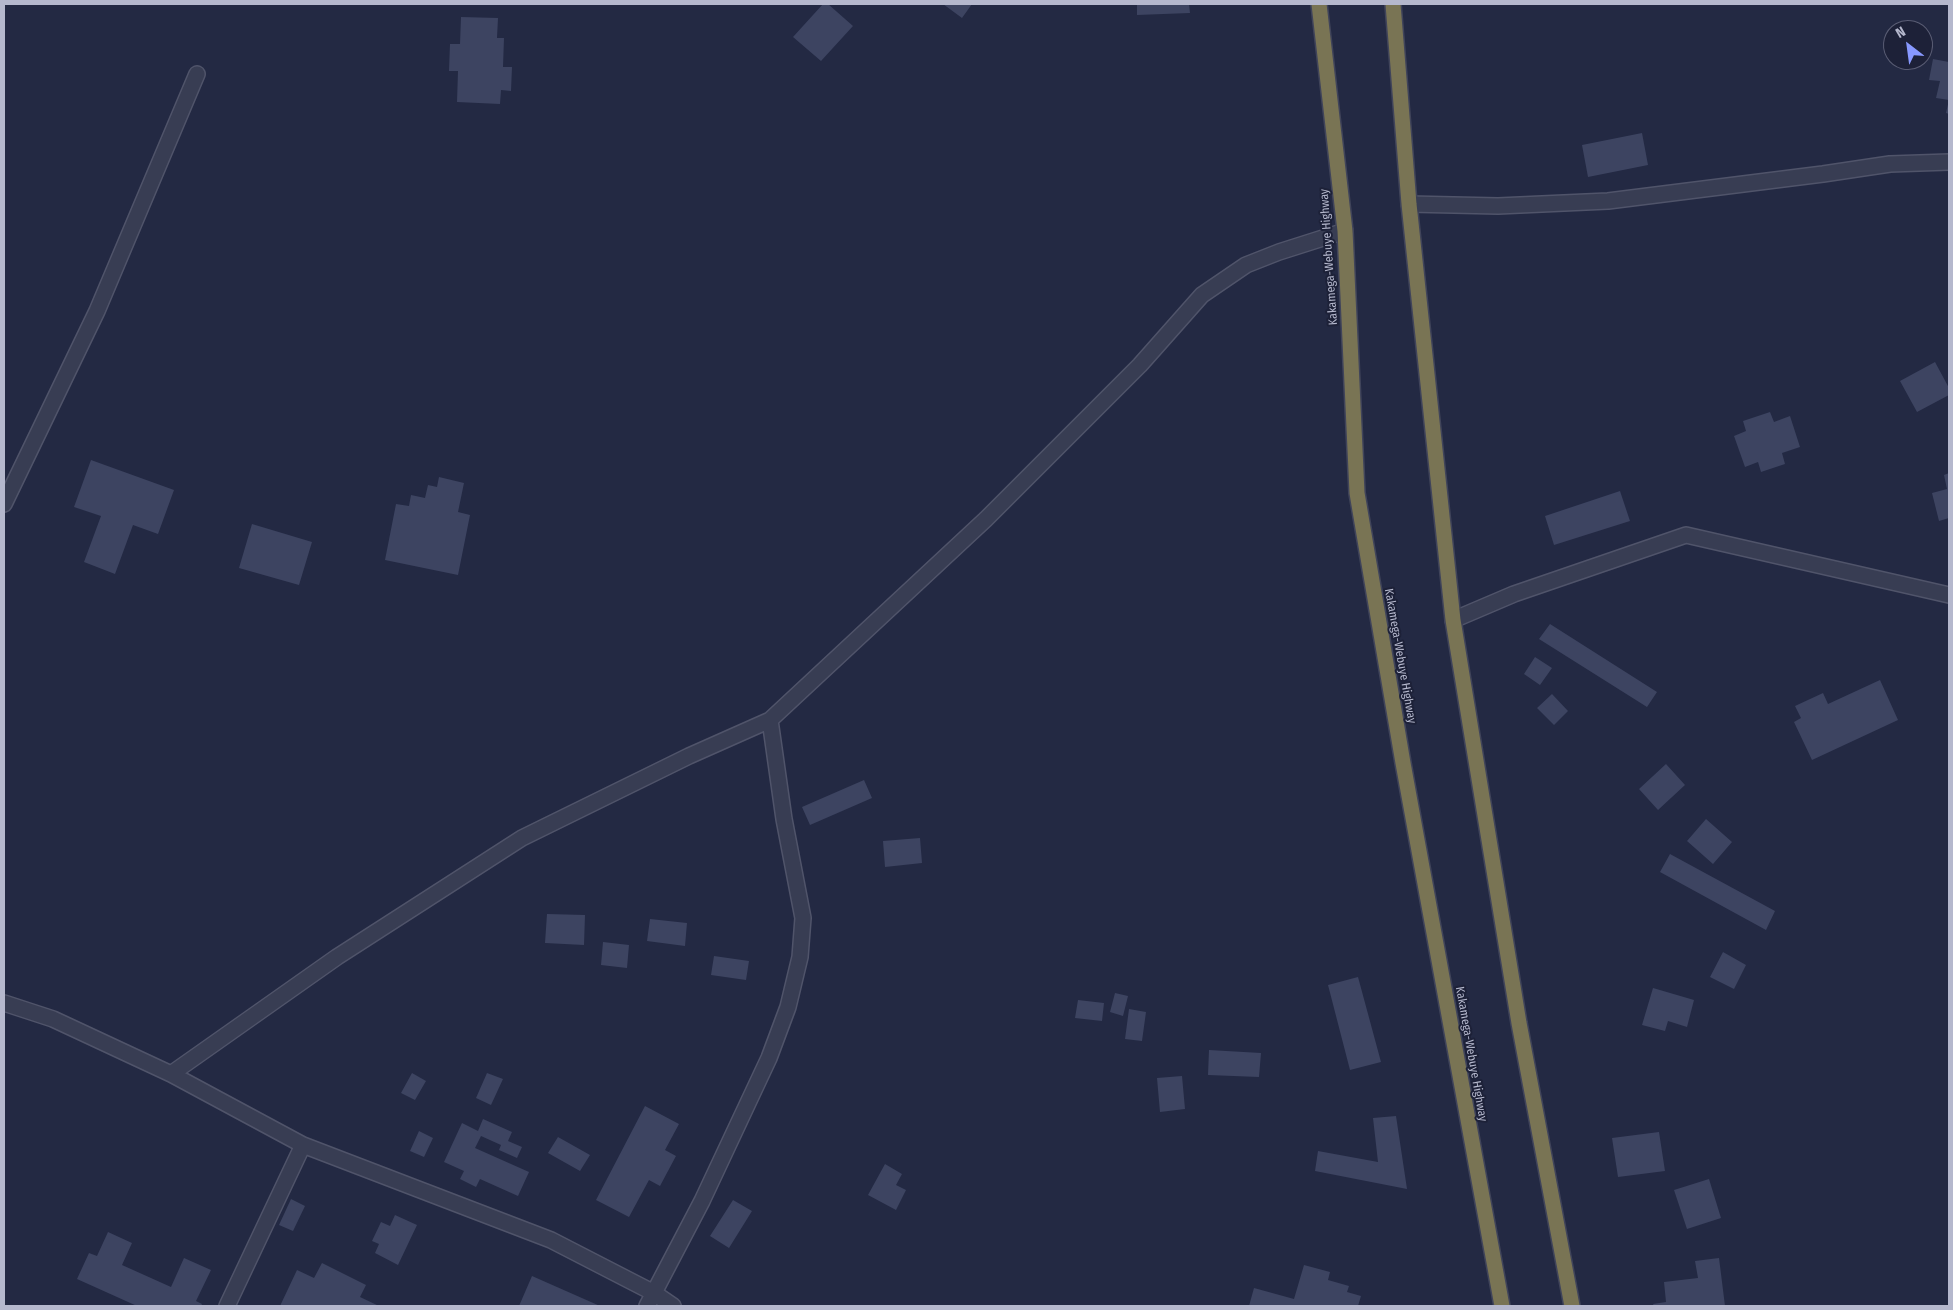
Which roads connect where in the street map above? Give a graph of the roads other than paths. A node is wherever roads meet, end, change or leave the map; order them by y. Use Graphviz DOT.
graph roads {
  1 [pos="1319,4"];
  2 [pos="1393,4"];
  3 [pos="197,74"];
  4 [pos="1949,162"];
  5 [pos="1409,204"];
  6 [pos="1345,231"];
  7 [pos="4,504"];
  8 [pos="1949,595"];
  9 [pos="1452,620"];
  10 [pos="770,720"];
  11 [pos="4,1003"];
  12 [pos="172,1074"];
  13 [pos="303,1145"];
  14 [pos="651,1300"];
  15 [pos="228,1306"];
  16 [pos="673,1306"];
  17 [pos="1502,1306"];
  18 [pos="1572,1306"];
  1 -- 6 [label="highway, Kakamega-Webuye Highway"];
  2 -- 5 [label="highway"];
  3 -- 7 [label="street"];
  4 -- 5 [label="street"];
  5 -- 9 [label="highway"];
  6 -- 10 [label="street"];
  6 -- 17 [label="highway, Kakamega-Webuye Highway"];
  8 -- 9 [label="street"];
  9 -- 18 [label="highway"];
  10 -- 12 [label="street"];
  10 -- 14 [label="street"];
  11 -- 12 [label="street"];
  12 -- 13 [label="street"];
  13 -- 14 [label="street"];
  13 -- 15 [label="street"];
  14 -- 16 [label="street"];
}
